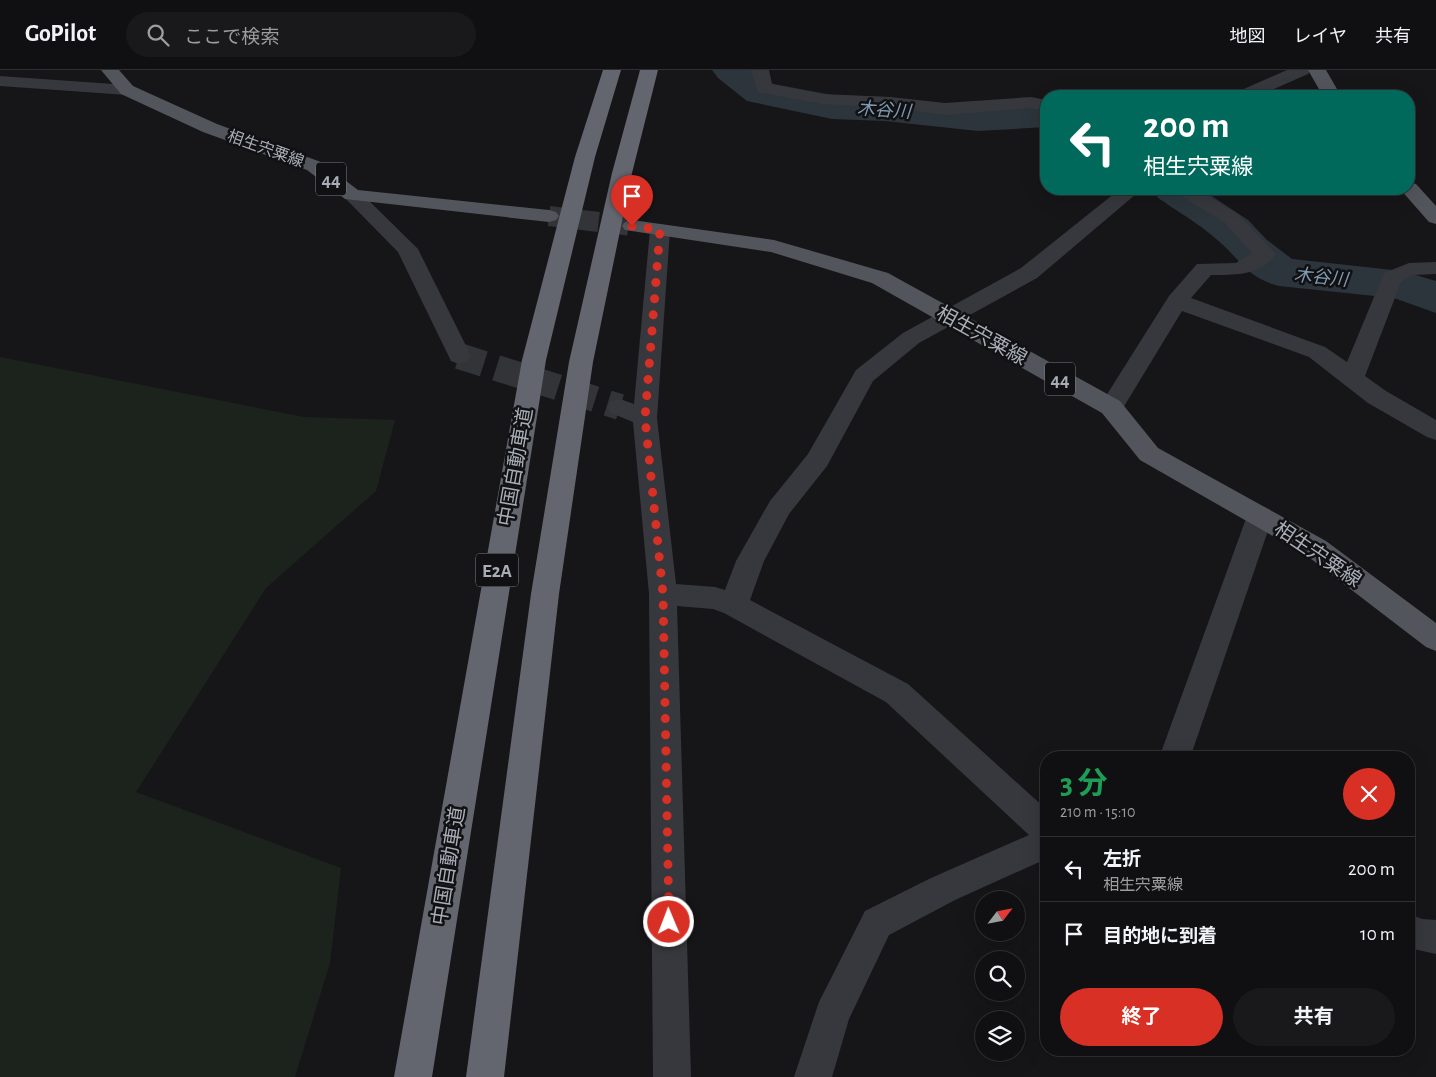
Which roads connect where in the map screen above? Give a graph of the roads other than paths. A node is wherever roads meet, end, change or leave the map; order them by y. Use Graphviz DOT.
graph roads {
  1 [pos="110,70"];
  2 [pos="612,70"];
  3 [pos="649,70"];
  4 [pos="760,70"];
  5 [pos="1302,70"];
  6 [pos="1317,70"];
  7 [pos="0,81"];
  8 [pos="127,90"];
  9 [pos="1257,90"];
  10 [pos="1329,90"];
  11 [pos="1040,104"];
  12 [pos="352,195"];
  13 [pos="1125,195"];
  14 [pos="1193,195"];
  15 [pos="1415,195"];
  16 [pos="549,216"];
  17 [pos="1436,218"];
  18 [pos="632,226"];
  19 [pos="660,230"];
  20 [pos="1436,268"];
  21 [pos="1177,301"];
  22 [pos="950,317"];
  23 [pos="460,356"];
  24 [pos="1352,378"];
  25 [pos="620,407"];
  26 [pos="1111,407"];
  27 [pos="645,418"];
  28 [pos="1436,432"];
  29 [pos="1260,516"];
  30 [pos="663,594"];
  31 [pos="734,604"];
  32 [pos="1433,632"];
  33 [pos="1176,751"];
  34 [pos="1040,824"];
  35 [pos="1040,846"];
  36 [pos="1415,933"];
  37 [pos="1436,937"];
  38 [pos="413,1077"];
  39 [pos="484,1077"];
  40 [pos="672,1077"];
  41 [pos="813,1077"];
  1 -- 8 [label="main road, 相生宍粟線 / 44"];
  2 -- 38 [label="highway, 中国自動車道 / E2A"];
  3 -- 39 [label="highway, E2A"];
  4 -- 11 [label="street"];
  5 -- 9 [label="street"];
  6 -- 10 [label="main road"];
  7 -- 8 [label="street"];
  8 -- 12 [label="main road, 相生宍粟線 / 44"];
  12 -- 16 [label="main road, 44"];
  12 -- 23 [label="street"];
  13 -- 22 [label="street"];
  14 -- 21 [label="street"];
  15 -- 17 [label="main road"];
  18 -- 19 [label="main road, 相生宍粟線 / 44"];
  19 -- 22 [label="main road, 相生宍粟線 / 44"];
  19 -- 27 [label="street"];
  20 -- 24 [label="street"];
  21 -- 24 [label="street"];
  21 -- 26 [label="street"];
  22 -- 26 [label="main road, 相生宍粟線 / 44"];
  22 -- 31 [label="street"];
  24 -- 28 [label="street"];
  25 -- 27 [label="street"];
  26 -- 29 [label="main road, 相生宍粟線 / 44"];
  27 -- 30 [label="street"];
  29 -- 32 [label="main road, 相生宍粟線 / 44"];
  29 -- 33 [label="street"];
  30 -- 31 [label="street"];
  30 -- 40 [label="street"];
  31 -- 34 [label="street"];
  35 -- 41 [label="street"];
  36 -- 37 [label="street"];
}
